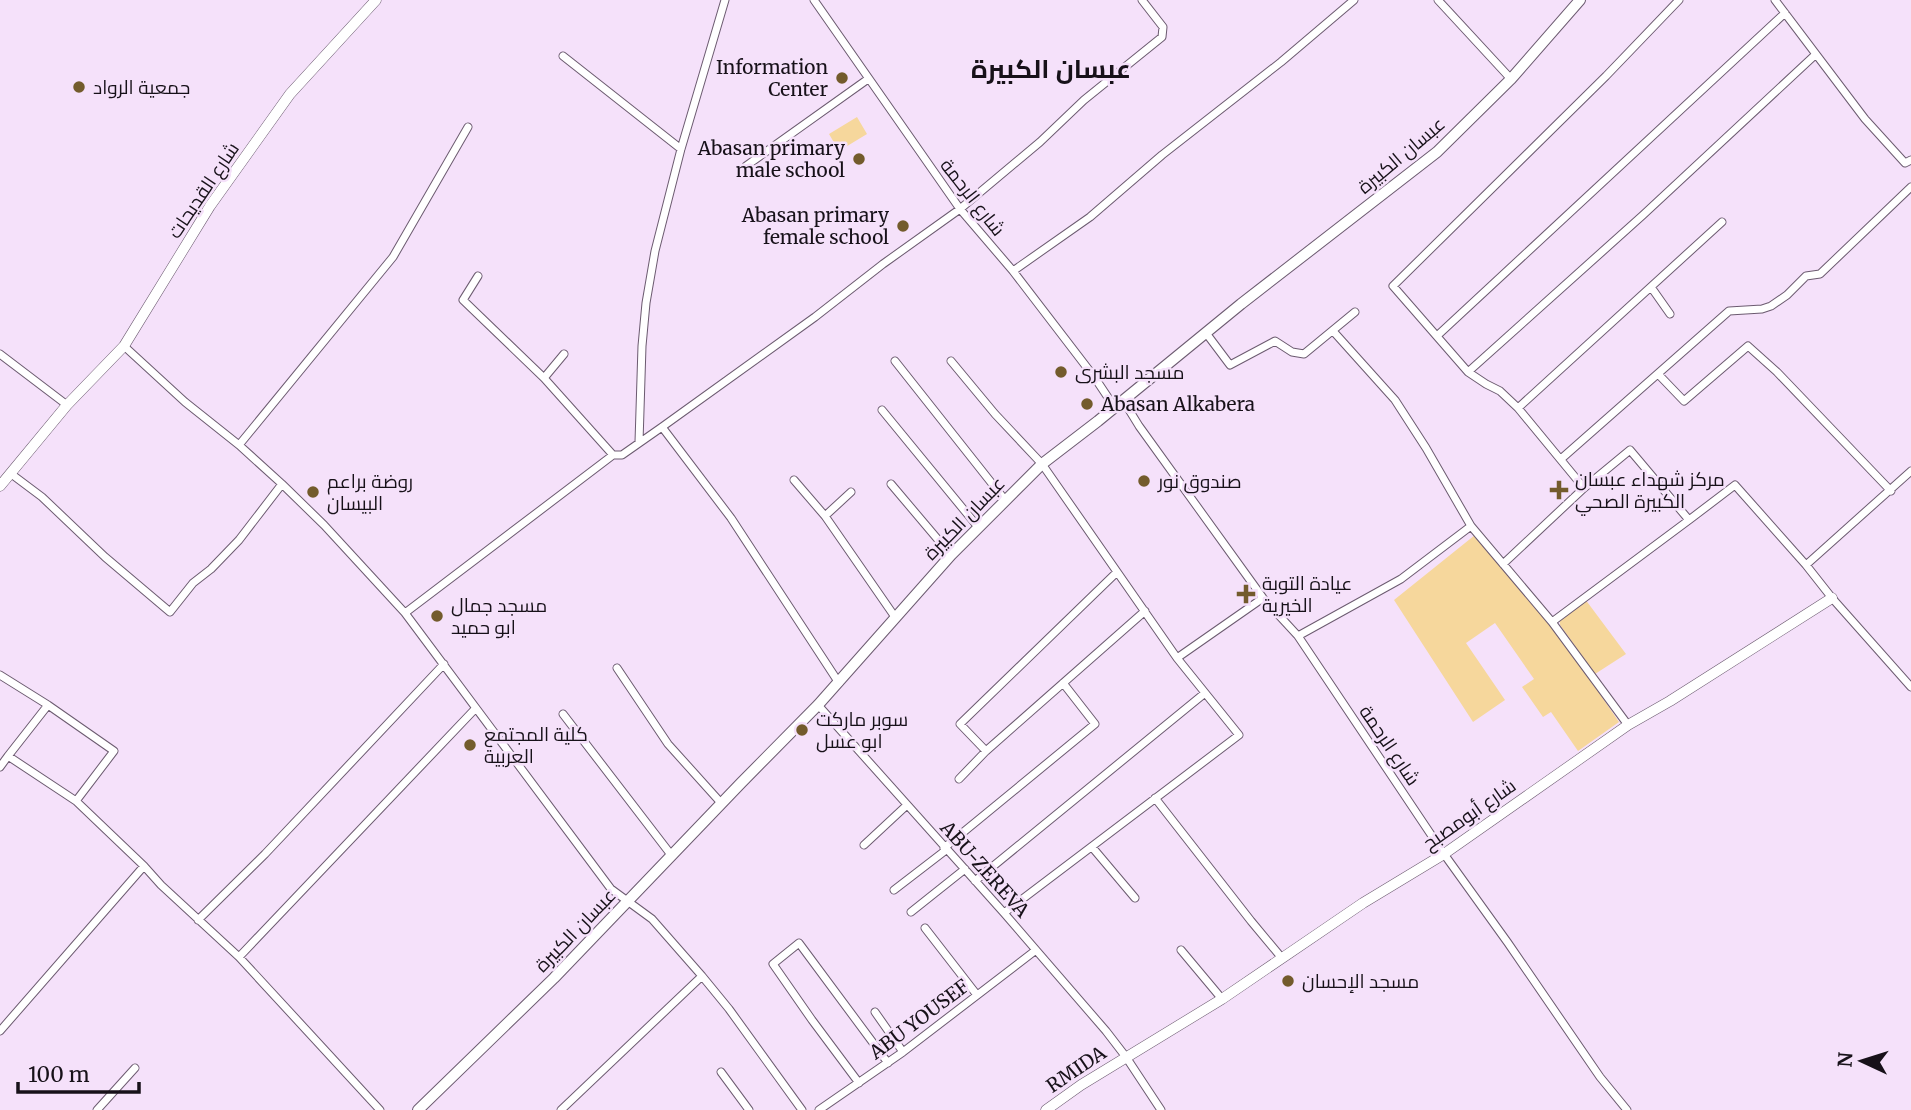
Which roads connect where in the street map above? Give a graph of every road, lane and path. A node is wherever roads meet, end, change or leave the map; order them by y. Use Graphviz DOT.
graph roads {
  1 [pos="376,0"];
  2 [pos="725,0"];
  3 [pos="814,0"];
  4 [pos="1142,0"];
  5 [pos="1354,0"];
  6 [pos="1438,0"];
  7 [pos="1580,0"];
  8 [pos="1679,0"];
  9 [pos="1774,0"];
  10 [pos="1785,13"];
  11 [pos="1815,55"];
  12 [pos="563,56"];
  13 [pos="869,79"];
  14 [pos="1511,79"];
  15 [pos="468,127"];
  16 [pos="681,149"];
  17 [pos="1908,162"];
  18 [pos="746,166"];
  19 [pos="1911,170"];
  20 [pos="1911,187"];
  21 [pos="960,209"];
  22 [pos="1722,222"];
  23 [pos="1013,271"];
  24 [pos="478,276"];
  25 [pos="1651,287"];
  26 [pos="1355,312"];
  27 [pos="1670,314"];
  28 [pos="1333,331"];
  29 [pos="1206,332"];
  30 [pos="1438,335"];
  31 [pos="124,346"];
  32 [pos="0,354"];
  33 [pos="565,354"];
  34 [pos="951,360"];
  35 [pos="895,361"];
  36 [pos="1468,372"];
  37 [pos="1658,375"];
  38 [pos="544,378"];
  39 [pos="1119,404"];
  40 [pos="67,405"];
  41 [pos="1518,408"];
  42 [pos="881,410"];
  43 [pos="662,427"];
  44 [pos="639,442"];
  45 [pos="239,445"];
  46 [pos="613,455"];
  47 [pos="1561,459"];
  48 [pos="1041,464"];
  49 [pos="1911,471"];
  50 [pos="10,473"];
  51 [pos="794,480"];
  52 [pos="282,484"];
  53 [pos="891,484"];
  54 [pos="0,486"];
  55 [pos="1584,488"];
  56 [pos="1891,491"];
  57 [pos="851,492"];
  58 [pos="1005,500"];
  59 [pos="825,516"];
  60 [pos="1689,520"];
  61 [pos="1471,526"];
  62 [pos="978,527"];
  63 [pos="951,555"];
  64 [pos="1503,564"];
  65 [pos="1806,565"];
  66 [pos="1116,572"];
  67 [pos="1263,598"];
  68 [pos="1832,598"];
  69 [pos="1145,611"];
  70 [pos="405,613"];
  71 [pos="895,617"];
  72 [pos="1552,622"];
  73 [pos="1298,636"];
  74 [pos="1177,658"];
  75 [pos="444,664"];
  76 [pos="617,668"];
  77 [pos="0,675"];
  78 [pos="839,683"];
  79 [pos="1063,683"];
  80 [pos="1911,687"];
  81 [pos="1205,693"];
  82 [pos="47,705"];
  83 [pos="818,705"];
  84 [pos="475,709"];
  85 [pos="562,714"];
  86 [pos="1628,725"];
  87 [pos="986,751"];
  88 [pos="8,756"];
  89 [pos="0,767"];
  90 [pos="959,779"];
  91 [pos="1155,798"];
  92 [pos="76,801"];
  93 [pos="722,804"];
  94 [pos="907,806"];
  95 [pos="864,845"];
  96 [pos="1092,847"];
  97 [pos="945,849"];
  98 [pos="1444,854"];
  99 [pos="672,856"];
  100 [pos="144,866"];
  101 [pos="965,869"];
  102 [pos="975,881"];
  103 [pos="894,890"];
  104 [pos="1135,898"];
  105 [pos="628,901"];
  106 [pos="911,912"];
  107 [pos="1004,913"];
  108 [pos="198,920"];
  109 [pos="925,928"];
  110 [pos="1036,950"];
  111 [pos="1181,950"];
  112 [pos="239,957"];
  113 [pos="1281,957"];
  114 [pos="702,976"];
  115 [pos="977,995"];
  116 [pos="1222,999"];
  117 [pos="874,1012"];
  118 [pos="0,1031"];
  119 [pos="903,1052"];
  120 [pos="1126,1057"];
  121 [pos="888,1063"];
  122 [pos="135,1068"];
  123 [pos="722,1072"];
  124 [pos="859,1083"];
  125 [pos="97,1110"];
  126 [pos="380,1110"];
  127 [pos="418,1110"];
  128 [pos="561,1110"];
  129 [pos="748,1110"];
  130 [pos="802,1110"];
  131 [pos="819,1110"];
  132 [pos="1046,1110"];
  133 [pos="1161,1110"];
  134 [pos="1626,1110"];
  1 -- 31 [label="street, شارع القديحات"];
  2 -- 16 [label="street"];
  3 -- 13 [label="street, شارع الرحمة"];
  4 -- 21 [label="street"];
  5 -- 23 [label="street"];
  6 -- 14 [label="street"];
  7 -- 14 [label="main road, عبسان الكبيرة"];
  8 -- 30 [label="street"];
  9 -- 10 [label="street"];
  10 -- 11 [label="street"];
  10 -- 30 [label="street"];
  11 -- 17 [label="street"];
  11 -- 36 [label="street"];
  12 -- 16 [label="street"];
  13 -- 18 [label="street"];
  13 -- 21 [label="street, شارع الرحمة"];
  14 -- 29 [label="main road, عبسان الكبيرة"];
  15 -- 45 [label="street"];
  16 -- 44 [label="street"];
  17 -- 19 [label="street"];
  20 -- 37 [label="street"];
  21 -- 23 [label="street, شارع الرحمة"];
  21 -- 43 [label="street"];
  22 -- 25 [label="street"];
  23 -- 39 [label="street, شارع الرحمة"];
  24 -- 38 [label="street"];
  25 -- 27 [label="street"];
  25 -- 41 [label="street"];
  26 -- 28 [label="street"];
  28 -- 29 [label="street"];
  28 -- 61 [label="street"];
  29 -- 39 [label="main road, عبسان الكبيرة"];
  30 -- 36 [label="street"];
  31 -- 40 [label="street, شارع القديحات"];
  31 -- 45 [label="street"];
  32 -- 40 [label="street"];
  33 -- 38 [label="street"];
  34 -- 48 [label="street"];
  35 -- 58 [label="street"];
  36 -- 41 [label="street"];
  37 -- 47 [label="street"];
  37 -- 56 [label="street"];
  38 -- 46 [label="street"];
  39 -- 48 [label="main road, عبسان الكبيرة"];
  39 -- 67 [label="street, شارع الرحمة"];
  40 -- 50 [label="street, شارع القديحات"];
  41 -- 47 [label="street"];
  42 -- 62 [label="street"];
  43 -- 44 [label="street"];
  43 -- 78 [label="street"];
  44 -- 46 [label="street"];
  45 -- 52 [label="street"];
  46 -- 70 [label="street"];
  47 -- 55 [label="street"];
  48 -- 58 [label="main road, عبسان الكبيرة"];
  48 -- 66 [label="street"];
  49 -- 56 [label="street"];
  50 -- 52 [label="street"];
  50 -- 54 [label="street, شارع القديحات"];
  51 -- 59 [label="street"];
  52 -- 70 [label="street"];
  53 -- 63 [label="street"];
  55 -- 60 [label="street"];
  55 -- 64 [label="street"];
  56 -- 65 [label="street"];
  57 -- 59 [label="street"];
  58 -- 62 [label="main road, عبسان الكبيرة"];
  59 -- 71 [label="street"];
  60 -- 65 [label="street"];
  60 -- 72 [label="street"];
  61 -- 64 [label="street"];
  61 -- 73 [label="street"];
  62 -- 63 [label="main road, عبسان الكبيرة"];
  63 -- 71 [label="main road, عبسان الكبيرة"];
  64 -- 72 [label="street"];
  65 -- 68 [label="street"];
  66 -- 69 [label="street"];
  66 -- 87 [label="street"];
  67 -- 73 [label="street, شارع الرحمة"];
  67 -- 74 [label="street"];
  68 -- 80 [label="street"];
  68 -- 86 [label="street, شارع أبومصبح"];
  69 -- 74 [label="street"];
  69 -- 79 [label="street"];
  70 -- 75 [label="street"];
  71 -- 78 [label="main road, عبسان الكبيرة"];
  72 -- 86 [label="street"];
  73 -- 98 [label="street, شارع الرحمة"];
  74 -- 81 [label="street"];
  75 -- 84 [label="street"];
  75 -- 108 [label="street"];
  76 -- 93 [label="street"];
  77 -- 82 [label="street"];
  78 -- 83 [label="main road, عبسان الكبيرة"];
  79 -- 87 [label="street"];
  79 -- 97 [label="street"];
  81 -- 91 [label="street"];
  81 -- 102 [label="street"];
  82 -- 88 [label="street"];
  82 -- 92 [label="street"];
  83 -- 93 [label="main road, عبسان الكبيرة"];
  83 -- 94 [label="street, ABU-ZEREVA"];
  84 -- 105 [label="street"];
  84 -- 112 [label="street"];
  85 -- 99 [label="street"];
  86 -- 98 [label="street, شارع أبومصبح"];
  87 -- 90 [label="street"];
  88 -- 89 [label="street"];
  88 -- 92 [label="street"];
  91 -- 96 [label="street"];
  91 -- 113 [label="street"];
  92 -- 100 [label="street"];
  93 -- 99 [label="main road, عبسان الكبيرة"];
  94 -- 95 [label="street"];
  94 -- 97 [label="street, ABU-ZEREVA"];
  96 -- 104 [label="street"];
  96 -- 107 [label="street"];
  97 -- 101 [label="street, ABU-ZEREVA"];
  97 -- 103 [label="street"];
  98 -- 113 [label="street, شارع أبومصبح"];
  98 -- 134 [label="street, شارع الرحمة"];
  99 -- 105 [label="main road, عبسان الكبيرة"];
  100 -- 108 [label="street"];
  100 -- 118 [label="street"];
  101 -- 102 [label="street, ABU-ZEREVA"];
  101 -- 106 [label="street"];
  102 -- 107 [label="street, ABU-ZEREVA"];
  105 -- 114 [label="street"];
  105 -- 127 [label="main road, عبسان الكبيرة"];
  107 -- 110 [label="street, ABU-ZEREVA"];
  108 -- 112 [label="street"];
  109 -- 115 [label="street"];
  110 -- 115 [label="street, ABU YOUSEF"];
  110 -- 120 [label="street, ABU-ZEREVA"];
  111 -- 116 [label="street"];
  112 -- 126 [label="street"];
  113 -- 116 [label="street, شارع أبومصبح"];
  114 -- 128 [label="street"];
  114 -- 130 [label="street"];
  115 -- 119 [label="street, ABU YOUSEF"];
  116 -- 120 [label="street, شارع أبومصبح"];
  117 -- 119 [label="street"];
  119 -- 121 [label="street, ABU YOUSEF"];
  120 -- 132 [label="street, RMIDA"];
  120 -- 133 [label="street, ABU-ZEREVA"];
  121 -- 124 [label="street, ABU YOUSEF"];
  121 -- 124 [label="street"];
  122 -- 125 [label="street"];
  123 -- 129 [label="street"];
  124 -- 131 [label="street, ABU YOUSEF"];
}
